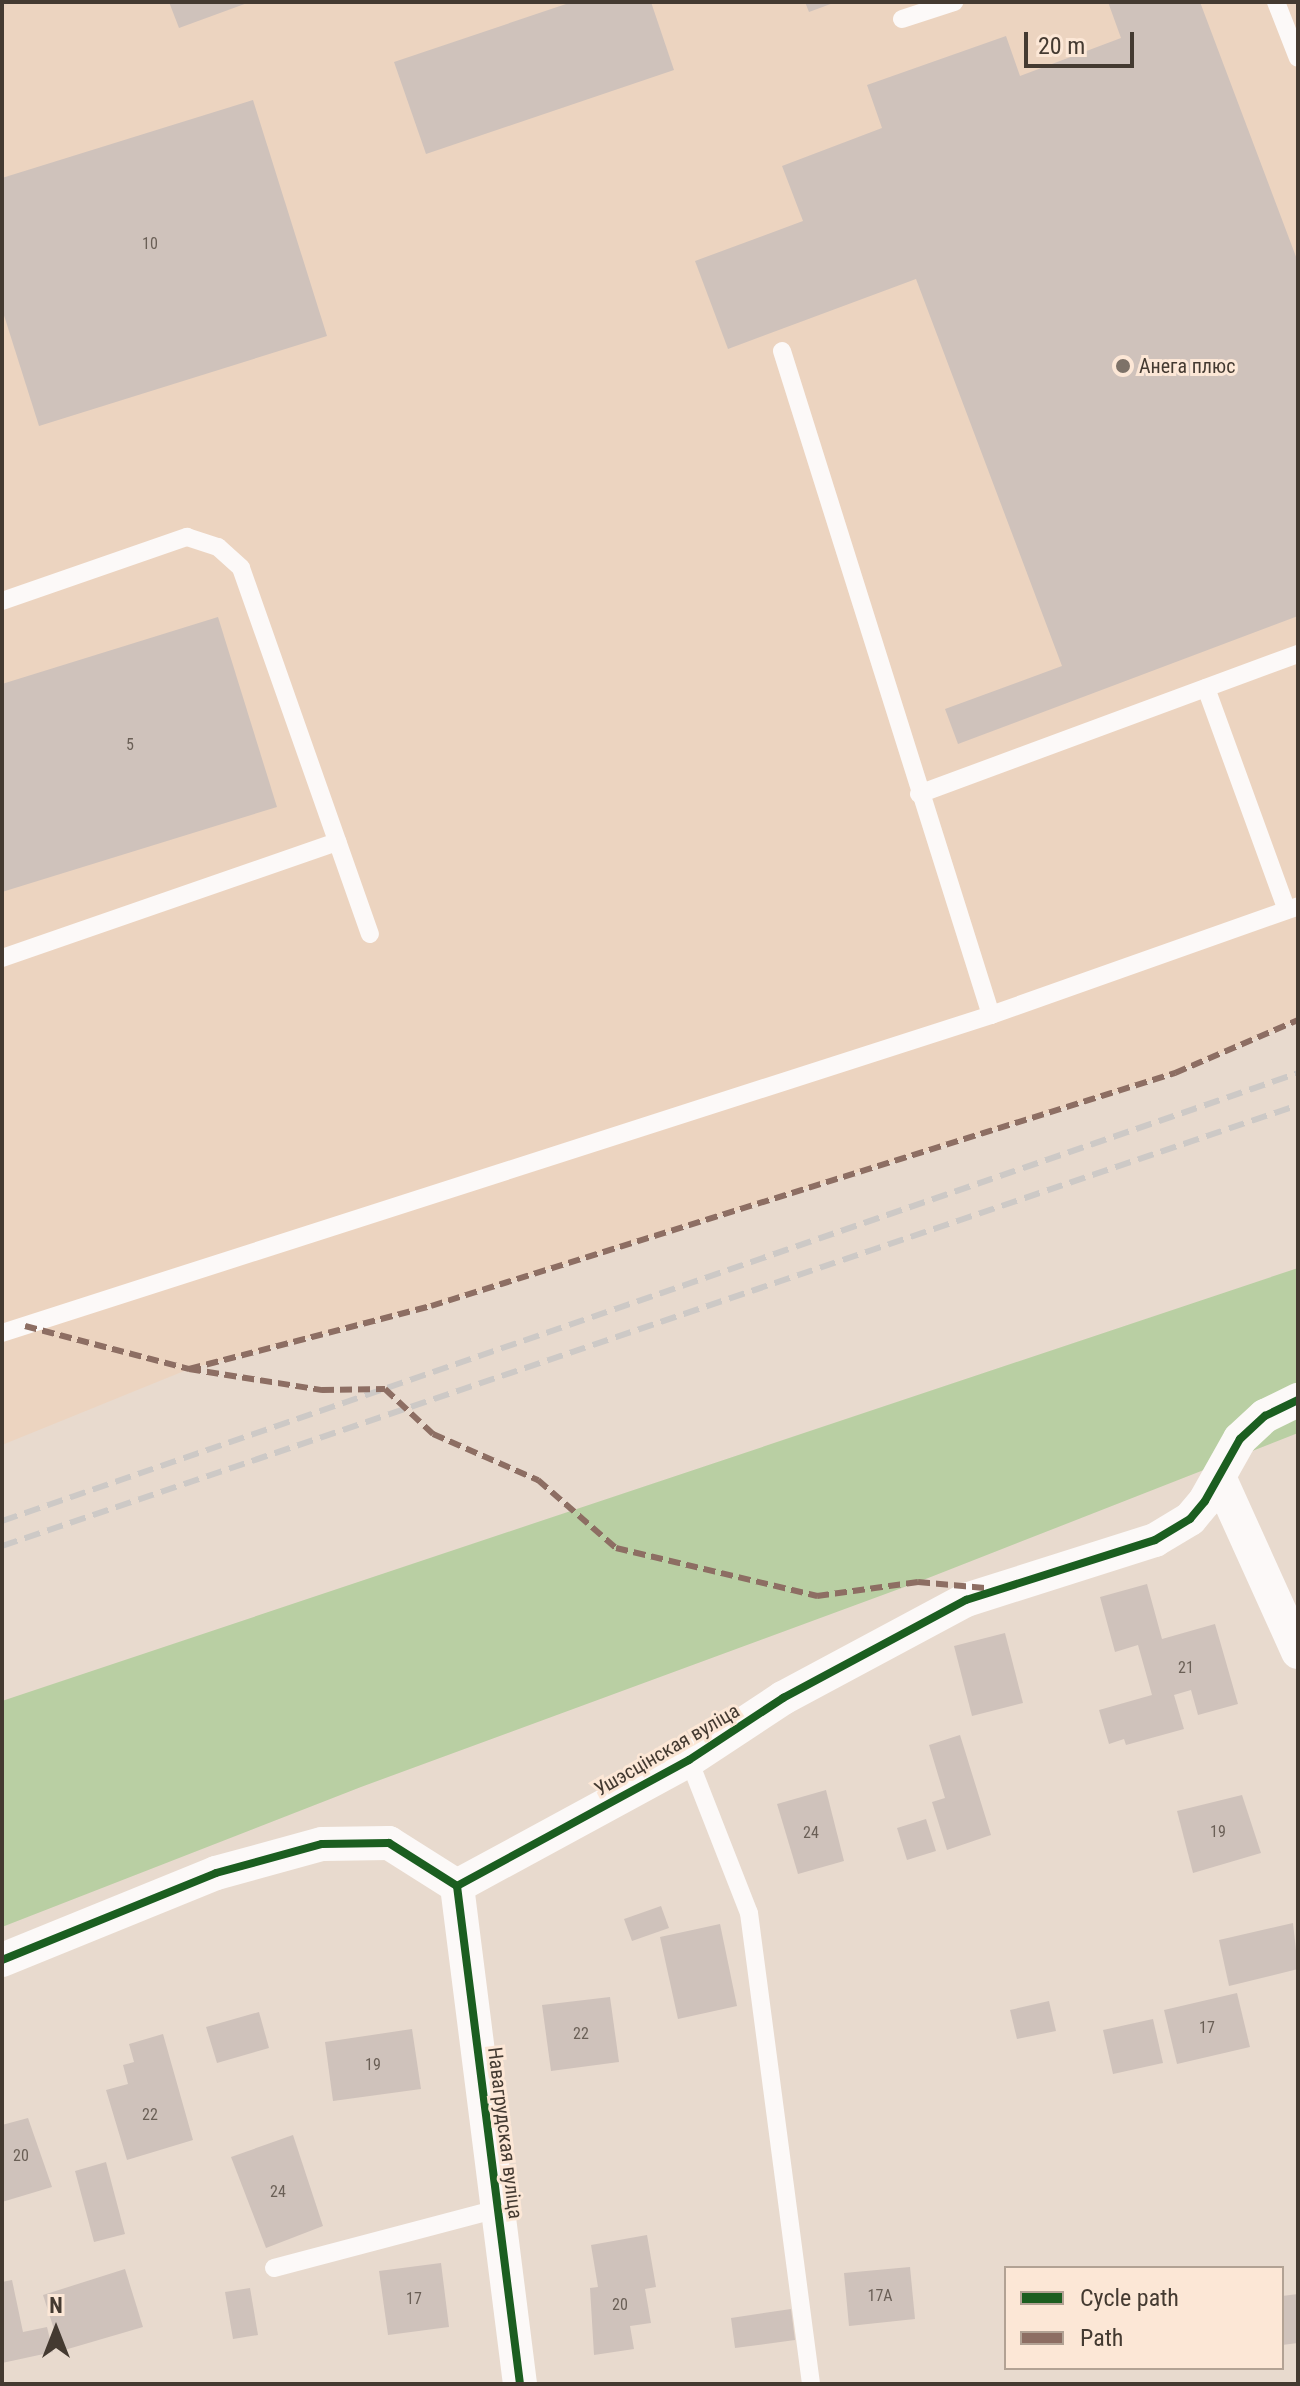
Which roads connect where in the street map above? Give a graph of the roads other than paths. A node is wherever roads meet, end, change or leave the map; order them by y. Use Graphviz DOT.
graph roads {
  1 [pos="954,2"];
  2 [pos="1276,2"];
  3 [pos="902,19"];
  4 [pos="1298,58"];
  5 [pos="782,351"];
  6 [pos="2,601"];
  7 [pos="1298,654"];
  8 [pos="1206,688"];
  9 [pos="919,794"];
  10 [pos="337,842"];
  11 [pos="1293,908"];
  12 [pos="370,934"];
  13 [pos="2,958"];
  14 [pos="991,1015"];
  15 [pos="2,1333"];
  16 [pos="1298,1400"];
  17 [pos="1220,1479"];
  18 [pos="1298,1652"];
  19 [pos="689,1760"];
  20 [pos="457,1886"];
  21 [pos="2,1960"];
  22 [pos="498,2209"];
  23 [pos="274,2268"];
  24 [pos="520,2384"];
  25 [pos="811,2384"];
  1 -- 3 [label="lane"];
  2 -- 4 [label="lane"];
  5 -- 9 [label="lane"];
  6 -- 10 [label="lane"];
  7 -- 8 [label="lane"];
  8 -- 9 [label="lane"];
  8 -- 11 [label="lane"];
  9 -- 14 [label="lane"];
  10 -- 12 [label="lane"];
  10 -- 13 [label="lane"];
  11 -- 14 [label="lane"];
  14 -- 15 [label="lane"];
  16 -- 17 [label="street, Ушэсцінская вуліца"];
  17 -- 18 [label="street"];
  17 -- 19 [label="street, Ушэсцінская вуліца"];
  19 -- 20 [label="street, Ушэсцінская вуліца"];
  19 -- 25 [label="lane"];
  20 -- 21 [label="street"];
  20 -- 22 [label="street, Навагрудская вуліца"];
  22 -- 23 [label="lane"];
  22 -- 24 [label="street, Навагрудская вуліца"];
}
